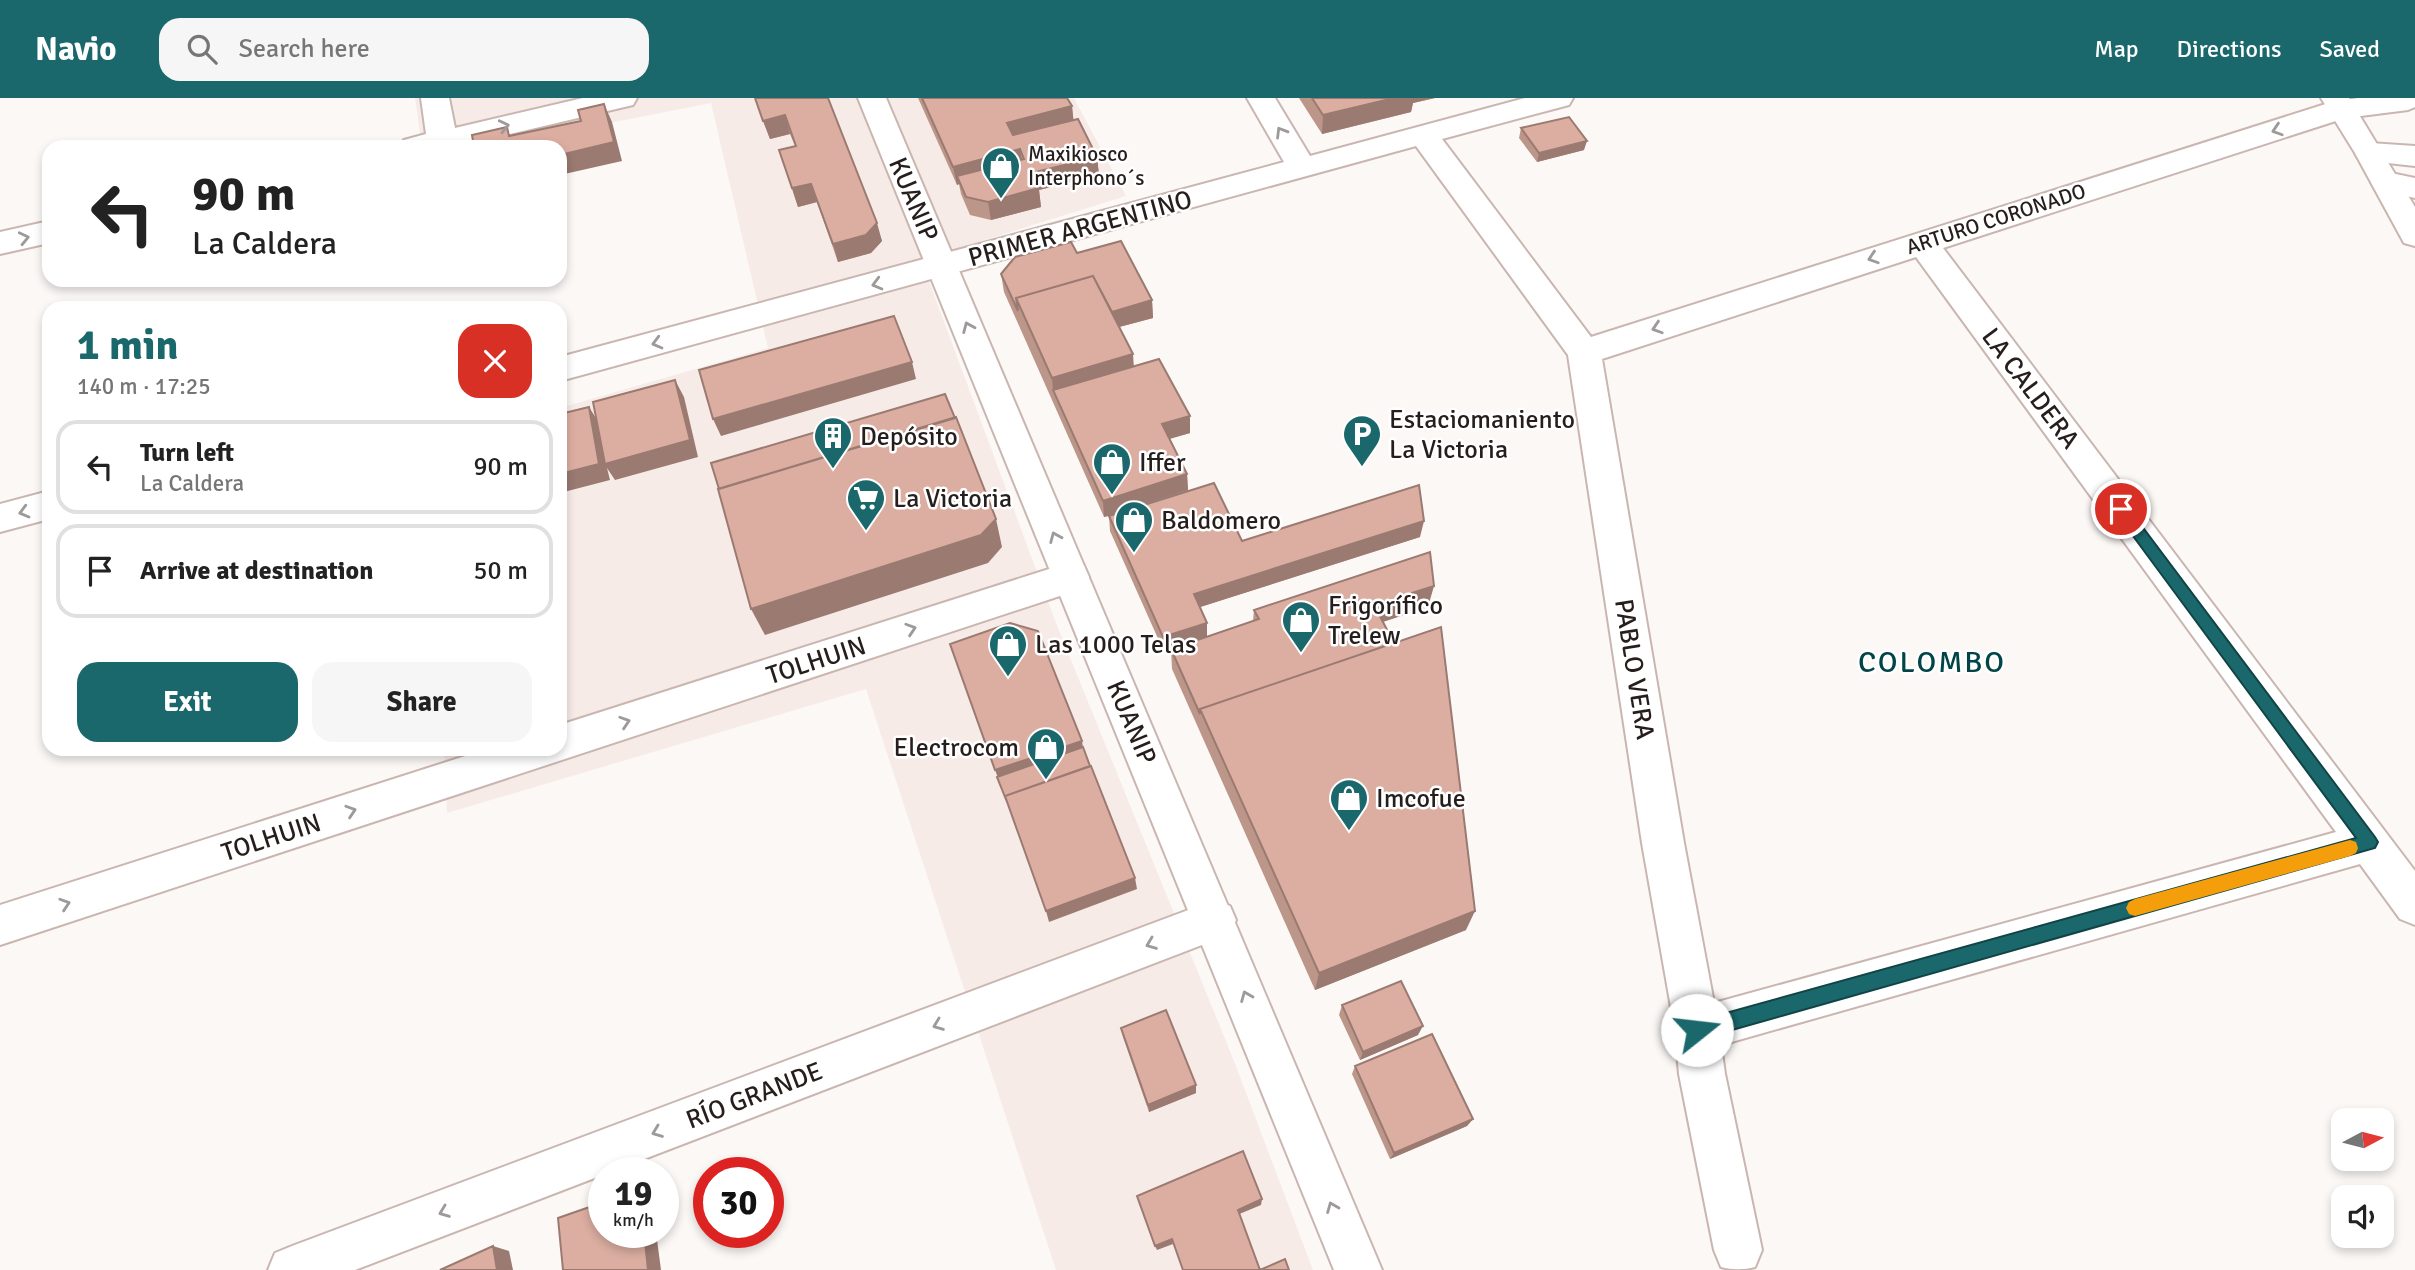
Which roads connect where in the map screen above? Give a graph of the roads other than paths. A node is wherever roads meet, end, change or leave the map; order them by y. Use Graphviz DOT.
graph roads {
  1 [pos="435,98"];
  2 [pos="623,98"];
  3 [pos="872,98"];
  4 [pos="1261,98"];
  5 [pos="1559,98"];
  6 [pos="2411,98"];
  7 [pos="2339,104"];
  8 [pos="1424,136"];
  9 [pos="442,140"];
  10 [pos="2370,153"];
  11 [pos="2415,156"];
  12 [pos="1302,167"];
  13 [pos="2401,185"];
  14 [pos="42,234"];
  15 [pos="2415,235"];
  16 [pos="1922,242"];
  17 [pos="0,243"];
  18 [pos="943,266"];
  19 [pos="1584,352"];
  20 [pos="567,367"];
  21 [pos="42,507"];
  22 [pos="0,518"];
  23 [pos="1071,577"];
  24 [pos="567,741"];
  25 [pos="519,756"];
  26 [pos="2369,842"];
  27 [pos="2415,905"];
  28 [pos="1215,920"];
  29 [pos="0,925"];
  30 [pos="1697,1030"];
  31 [pos="1738,1250"];
  32 [pos="292,1270"];
  33 [pos="1358,1270"];
  1 -- 9 [label="street"];
  9 -- 2 [label="street, one-way"];
  3 -- 18 [label="street, KUANIP"];
  12 -- 4 [label="street, one-way"];
  5 -- 8 [label="street, PRIMER ARGENTINO"];
  6 -- 7 [label="street, ARTURO CORONADO"];
  7 -- 10 [label="street"];
  7 -- 16 [label="street, ARTURO CORONADO, one-way"];
  8 -- 12 [label="street, PRIMER ARGENTINO"];
  8 -- 19 [label="street, PABLO VERA"];
  10 -- 11 [label="street"];
  10 -- 13 [label="street"];
  12 -- 18 [label="street, PRIMER ARGENTINO"];
  13 -- 15 [label="street"];
  17 -- 14 [label="street, one-way"];
  16 -- 19 [label="street, ARTURO CORONADO, one-way"];
  16 -- 26 [label="street, LA CALDERA"];
  18 -- 20 [label="street, PRIMER ARGENTINO, one-way"];
  23 -- 18 [label="street, KUANIP, one-way"];
  19 -- 30 [label="street, PABLO VERA"];
  21 -- 22 [label="street, one-way"];
  24 -- 23 [label="street, TOLHUIN, one-way"];
  23 -- 28 [label="street, KUANIP"];
  29 -- 25 [label="street, TOLHUIN, one-way"];
  26 -- 27 [label="street, LA CALDERA"];
  26 -- 30 [label="street"];
  28 -- 32 [label="street, RÍO GRANDE, one-way"];
  33 -- 28 [label="street, KUANIP, one-way"];
  30 -- 31 [label="street, PABLO VERA"];
}
